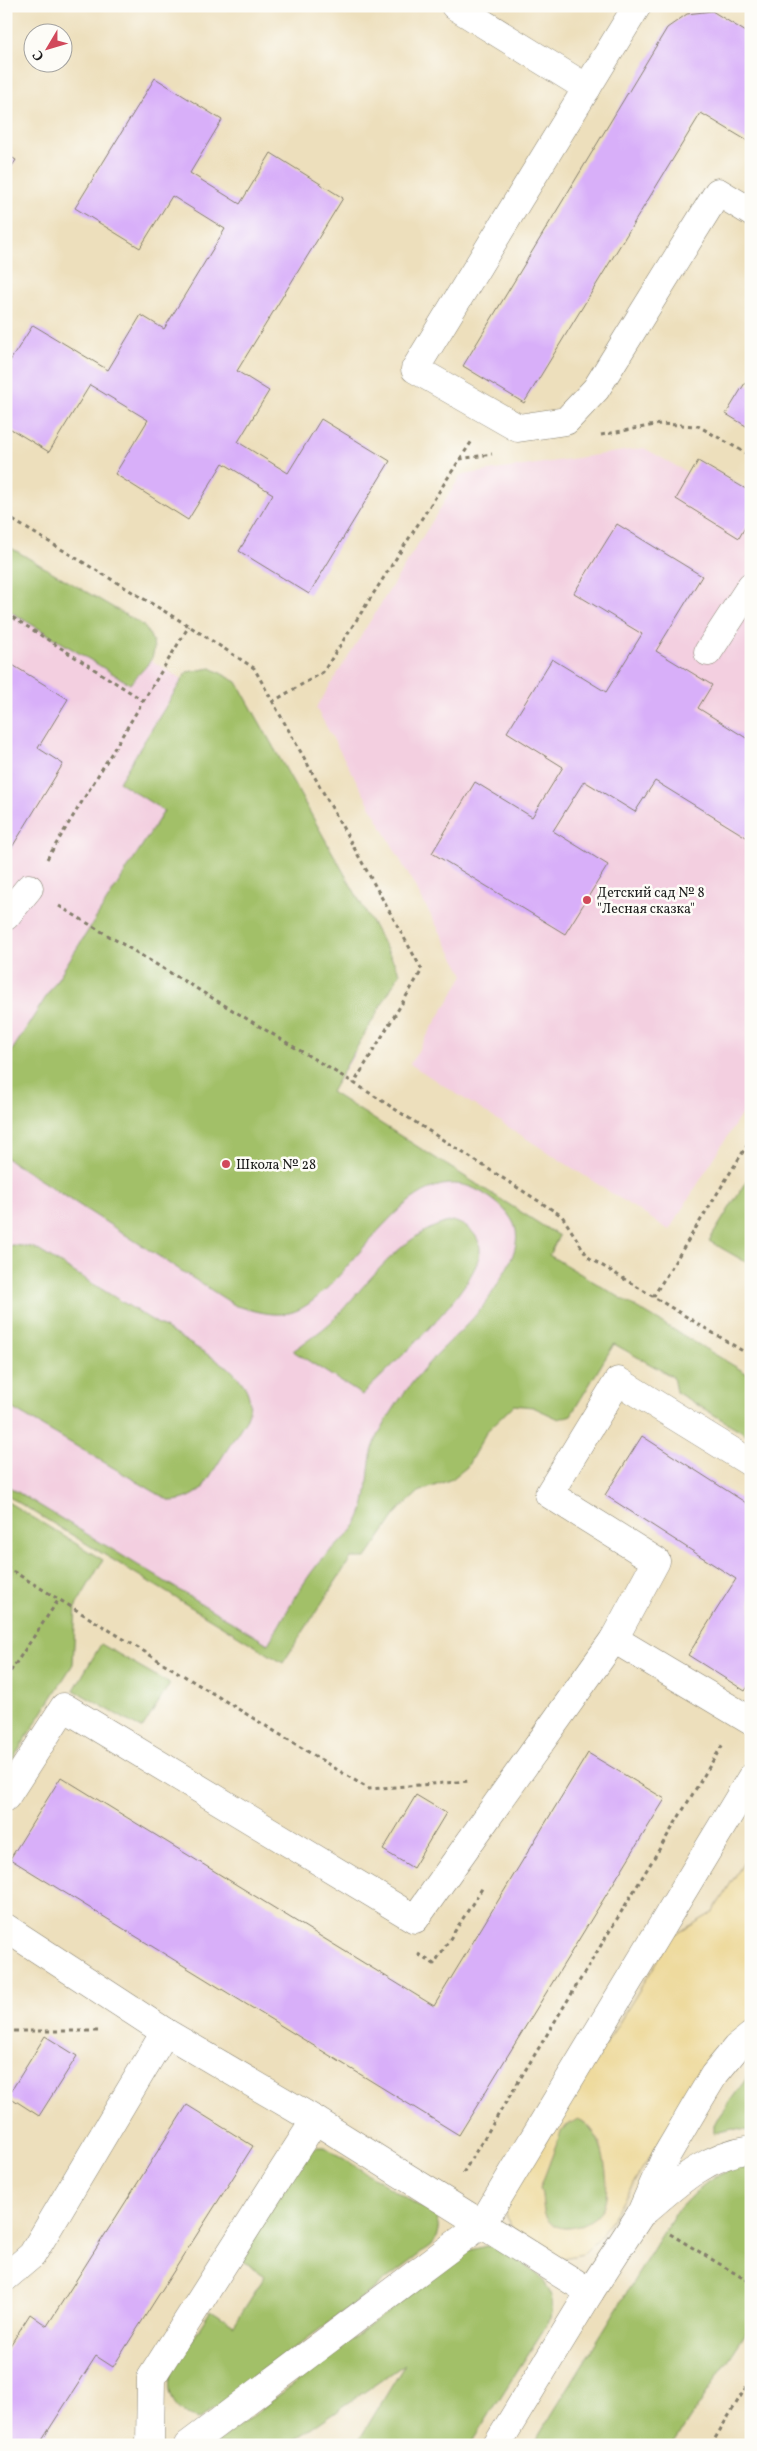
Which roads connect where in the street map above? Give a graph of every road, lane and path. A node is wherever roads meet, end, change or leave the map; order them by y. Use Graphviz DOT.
graph roads {
  1 [pos="455,6"];
  2 [pos="637,6"];
  3 [pos="587,88"];
  4 [pos="751,212"];
  5 [pos="594,436"];
  6 [pos="498,453"];
  7 [pos="751,456"];
  8 [pos="6,516"];
  9 [pos="751,586"];
  10 [pos="6,613"];
  11 [pos="189,626"];
  12 [pos="708,652"];
  13 [pos="144,700"];
  14 [pos="272,702"];
  15 [pos="29,888"];
  16 [pos="6,916"];
  17 [pos="354,1083"];
  18 [pos="751,1139"];
  19 [pos="653,1297"];
  20 [pos="751,1356"];
  21 [pos="751,1463"];
  22 [pos="6,1567"];
  23 [pos="59,1598"];
  24 [pos="614,1639"];
  25 [pos="6,1678"];
  26 [pos="751,1721"];
  27 [pos="724,1741"];
  28 [pos="516,1778"];
  29 [pos="751,1778"];
  30 [pos="6,1797"];
  31 [pos="488,1880"];
  32 [pos="6,1928"];
  33 [pos="417,1954"];
  34 [pos="165,2032"];
  35 [pos="751,2036"];
  36 [pos="315,2120"];
  37 [pos="751,2149"];
  38 [pos="460,2179"];
  39 [pos="640,2215"];
  40 [pos="482,2224"];
  41 [pos="6,2277"];
  42 [pos="751,2283"];
  43 [pos="590,2292"];
  44 [pos="751,2379"];
  45 [pos="150,2445"];
  46 [pos="188,2445"];
  47 [pos="496,2445"];
  48 [pos="712,2445"];
  1 -- 3 [label="main road"];
  2 -- 3 [label="main road"];
  3 -- 4 [label="main road"];
  5 -- 7 [label="path"];
  6 -- 14 [label="path"];
  8 -- 11 [label="path"];
  9 -- 12 [label="main road"];
  10 -- 13 [label="path"];
  11 -- 13 [label="path"];
  11 -- 14 [label="path"];
  13 -- 15 [label="path"];
  14 -- 17 [label="path"];
  15 -- 16 [label="main road"];
  15 -- 17 [label="path"];
  17 -- 19 [label="path"];
  18 -- 19 [label="path"];
  19 -- 20 [label="path"];
  21 -- 24 [label="main road"];
  22 -- 23 [label="path"];
  23 -- 25 [label="path"];
  23 -- 28 [label="path"];
  24 -- 26 [label="main road"];
  24 -- 28 [label="main road"];
  27 -- 38 [label="path"];
  28 -- 30 [label="main road"];
  29 -- 40 [label="main road"];
  31 -- 33 [label="path"];
  32 -- 34 [label="main road"];
  34 -- 36 [label="main road"];
  34 -- 41 [label="main road"];
  35 -- 39 [label="main road"];
  36 -- 40 [label="main road"];
  36 -- 45 [label="main road"];
  37 -- 39 [label="main road"];
  39 -- 42 [label="path"];
  39 -- 43 [label="main road"];
  40 -- 43 [label="main road"];
  40 -- 46 [label="main road"];
  43 -- 47 [label="main road"];
  44 -- 48 [label="path"];
}
